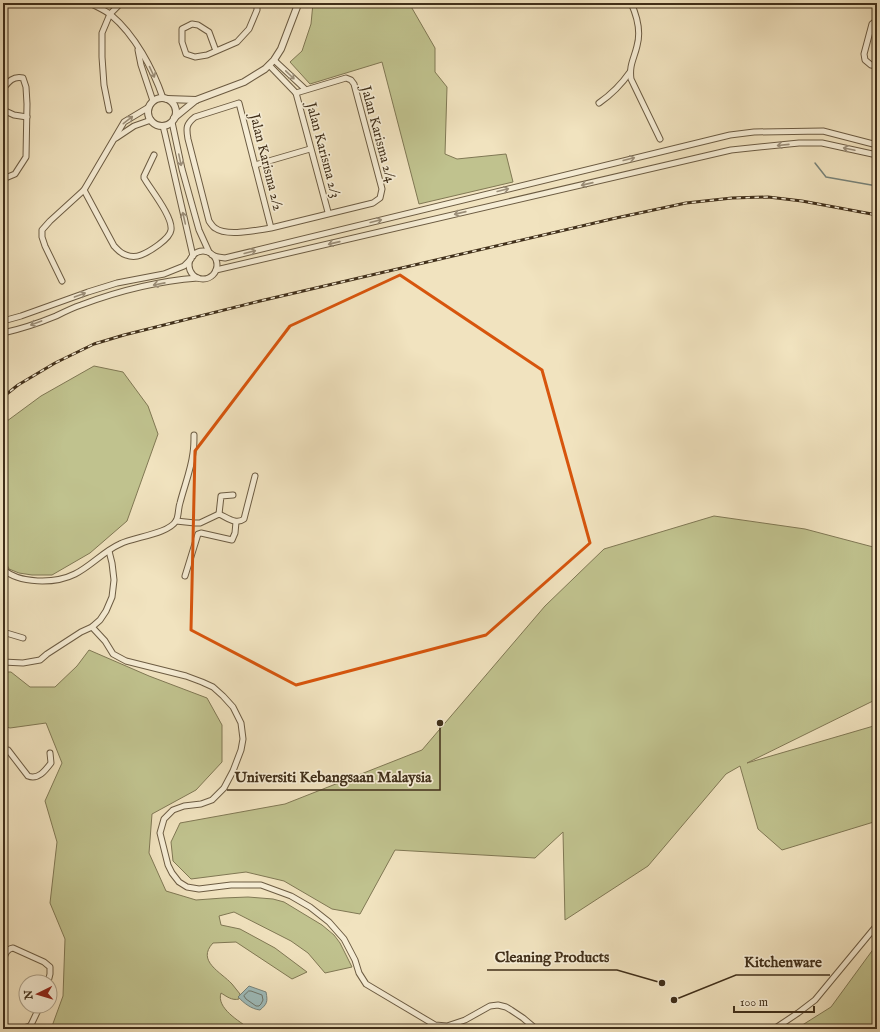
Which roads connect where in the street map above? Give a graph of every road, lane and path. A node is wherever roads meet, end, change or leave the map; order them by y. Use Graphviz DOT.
graph roads {
  1 [pos="90,3"];
  2 [pos="121,3"];
  3 [pos="257,3"];
  4 [pos="296,3"];
  5 [pos="631,3"];
  6 [pos="110,14"];
  7 [pos="877,20"];
  8 [pos="138,47"];
  9 [pos="216,51"];
  10 [pos="274,60"];
  11 [pos="269,65"];
  12 [pos="877,66"];
  13 [pos="630,72"];
  14 [pos="3,89"];
  15 [pos="305,89"];
  16 [pos="296,92"];
  17 [pos="165,99"];
  18 [pos="196,100"];
  19 [pos="153,101"];
  20 [pos="600,103"];
  21 [pos="149,107"];
  22 [pos="3,110"];
  23 [pos="109,110"];
  24 [pos="27,117"];
  25 [pos="151,120"];
  26 [pos="173,120"];
  27 [pos="162,126"];
  28 [pos="660,138"];
  29 [pos="113,140"];
  30 [pos="877,145"];
  31 [pos="310,149"];
  32 [pos="154,155"];
  33 [pos="877,155"];
  34 [pos="255,165"];
  35 [pos="3,179"];
  36 [pos="84,190"];
  37 [pos="329,213"];
  38 [pos="271,228"];
  39 [pos="210,253"];
  40 [pos="192,258"];
  41 [pos="216,270"];
  42 [pos="198,278"];
  43 [pos="62,282"];
  44 [pos="3,321"];
  45 [pos="3,333"];
  46 [pos="194,435"];
  47 [pos="255,476"];
  48 [pos="233,495"];
  49 [pos="220,514"];
  50 [pos="176,521"];
  51 [pos="236,522"];
  52 [pos="109,551"];
  53 [pos="3,569"];
  54 [pos="185,576"];
  55 [pos="92,627"];
  56 [pos="3,632"];
  57 [pos="23,638"];
  58 [pos="3,662"];
  59 [pos="3,750"];
  60 [pos="50,753"];
  61 [pos="877,925"];
  62 [pos="3,961"];
  63 [pos="50,974"];
  64 [pos="36,1014"];
  65 [pos="29,1028"];
  66 [pos="20,1029"];
  67 [pos="536,1029"];
  68 [pos="774,1029"];
  1 -- 6 [label="street"];
  2 -- 6 [label="street"];
  3 -- 9 [label="street"];
  4 -- 10 [label="street"];
  5 -- 13 [label="street"];
  6 -- 8 [label="street"];
  6 -- 23 [label="street"];
  7 -- 12 [label="street"];
  8 -- 17 [label="street, one-way"];
  8 -- 19 [label="street"];
  9 -- 9 [label="street"];
  10 -- 11 [label="street"];
  10 -- 15 [label="street, one-way"];
  11 -- 16 [label="street"];
  11 -- 18 [label="street"];
  13 -- 20 [label="street"];
  13 -- 28 [label="street"];
  14 -- 24 [label="street"];
  15 -- 16 [label="street, Jalan Karisma 2/4"];
  15 -- 37 [label="street, Jalan Karisma 2/4"];
  16 -- 31 [label="street, Jalan Karisma 2/3"];
  17 -- 18 [label="street"];
  17 -- 19 [label="street"];
  17 -- 26 [label="street"];
  18 -- 26 [label="street"];
  19 -- 21 [label="street"];
  21 -- 25 [label="street"];
  29 -- 21 [label="street, one-way"];
  22 -- 24 [label="street"];
  24 -- 35 [label="street"];
  25 -- 27 [label="street"];
  25 -- 29 [label="street"];
  26 -- 27 [label="street"];
  26 -- 39 [label="street, one-way"];
  40 -- 27 [label="street, one-way"];
  29 -- 36 [label="street"];
  39 -- 30 [label="street, one-way"];
  31 -- 34 [label="street"];
  31 -- 37 [label="street, Jalan Karisma 2/3"];
  32 -- 36 [label="street"];
  33 -- 41 [label="street, one-way"];
  34 -- 38 [label="street, Jalan Karisma 2/2"];
  34 -- 38 [label="street, Jalan Karisma 2/2"];
  36 -- 43 [label="street"];
  37 -- 38 [label="street"];
  39 -- 40 [label="street"];
  39 -- 41 [label="street"];
  40 -- 42 [label="street"];
  44 -- 40 [label="street, one-way"];
  41 -- 42 [label="street"];
  42 -- 45 [label="street, one-way"];
  46 -- 50 [label="street"];
  47 -- 51 [label="street"];
  48 -- 49 [label="street"];
  49 -- 50 [label="street"];
  49 -- 51 [label="street"];
  50 -- 52 [label="street"];
  51 -- 54 [label="street"];
  52 -- 53 [label="street"];
  52 -- 55 [label="street"];
  55 -- 58 [label="street"];
  55 -- 67 [label="street"];
  56 -- 57 [label="street"];
  59 -- 60 [label="street"];
  61 -- 68 [label="street"];
  62 -- 63 [label="street"];
  64 -- 65 [label="street"];
  65 -- 66 [label="street"];
}
